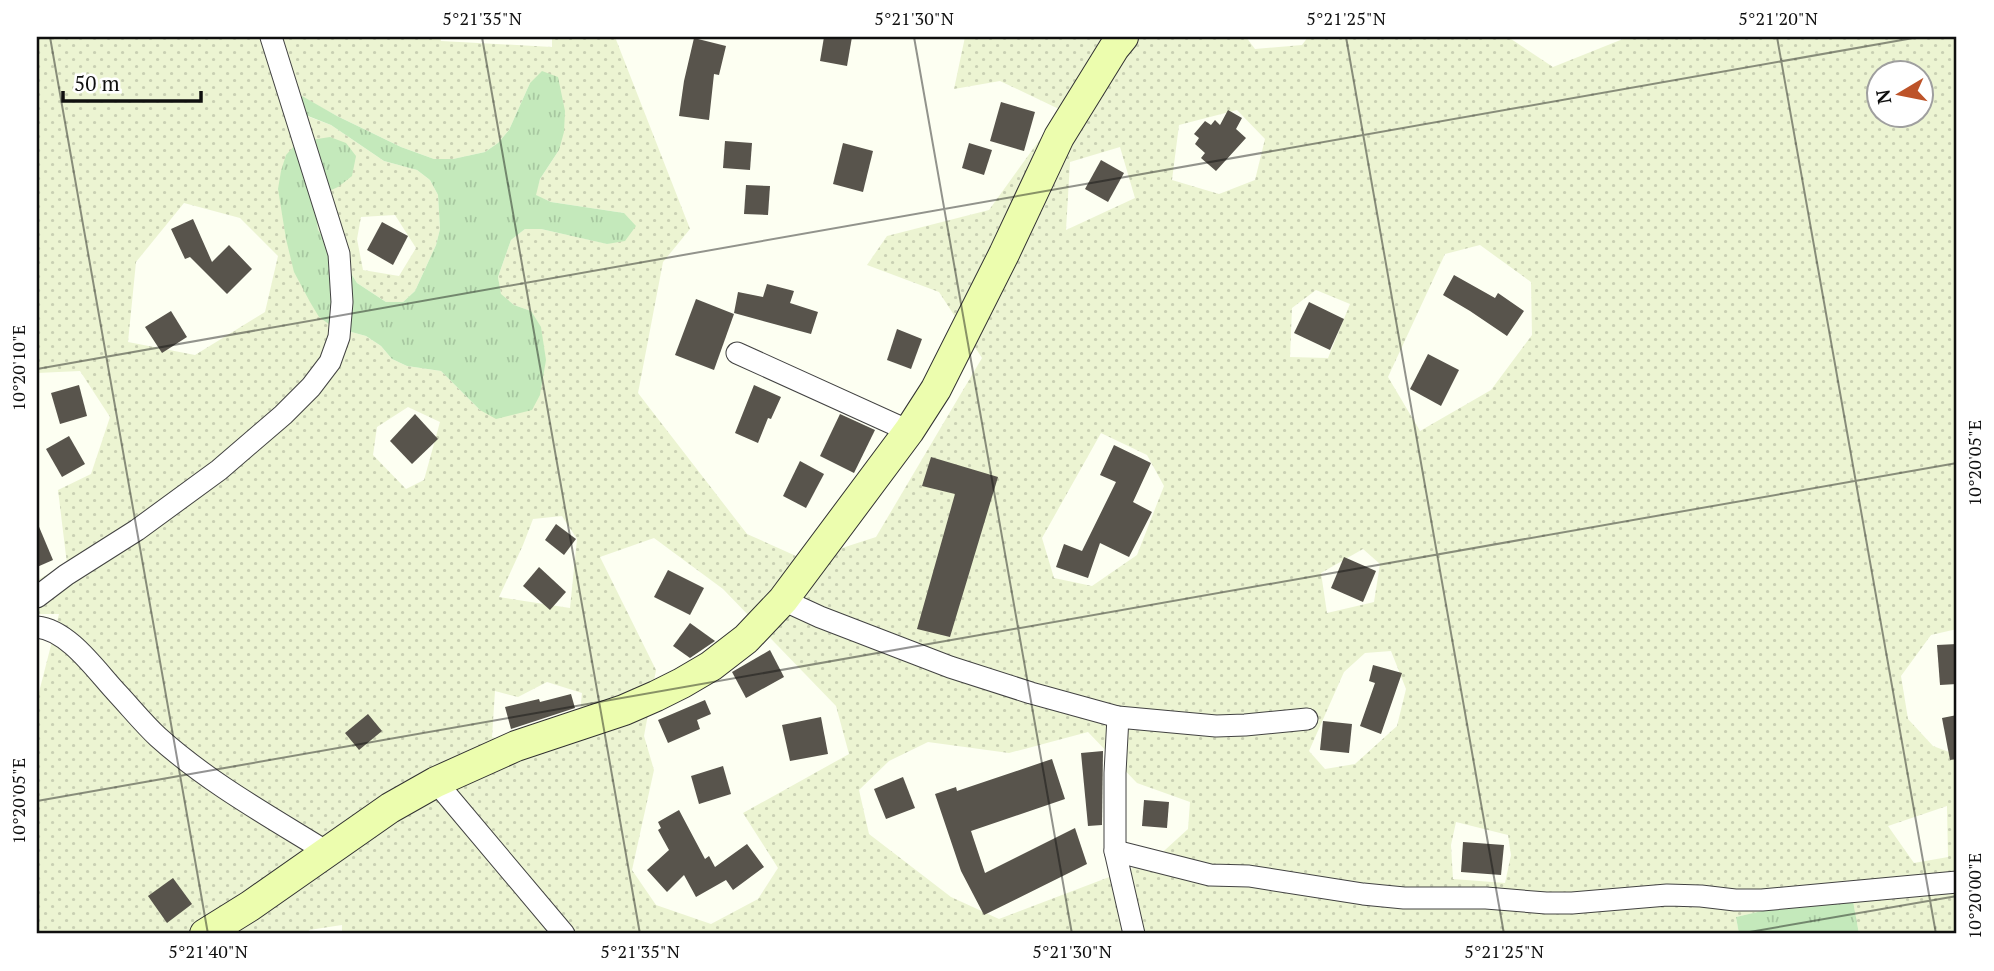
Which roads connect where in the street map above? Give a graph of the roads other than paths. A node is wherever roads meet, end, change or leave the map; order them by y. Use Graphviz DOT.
graph roads {
  1 [pos="271,37"];
  2 [pos="1124,37"];
  3 [pos="737,353"];
  4 [pos="909,431"];
  5 [pos="37,597"];
  6 [pos="783,600"];
  7 [pos="37,628"];
  8 [pos="1118,717"];
  9 [pos="1307,719"];
  10 [pos="436,782"];
  11 [pos="1115,851"];
  12 [pos="327,852"];
  13 [pos="1957,882"];
  14 [pos="205,934"];
  15 [pos="564,934"];
  16 [pos="1134,934"];
  1 -- 5 [label="street"];
  2 -- 4 [label="street"];
  3 -- 4 [label="street"];
  4 -- 6 [label="street"];
  6 -- 8 [label="street"];
  6 -- 10 [label="street"];
  7 -- 12 [label="street"];
  8 -- 9 [label="street"];
  8 -- 11 [label="street"];
  10 -- 12 [label="street"];
  10 -- 15 [label="street"];
  11 -- 13 [label="street"];
  11 -- 16 [label="street"];
  12 -- 14 [label="street"];
}
